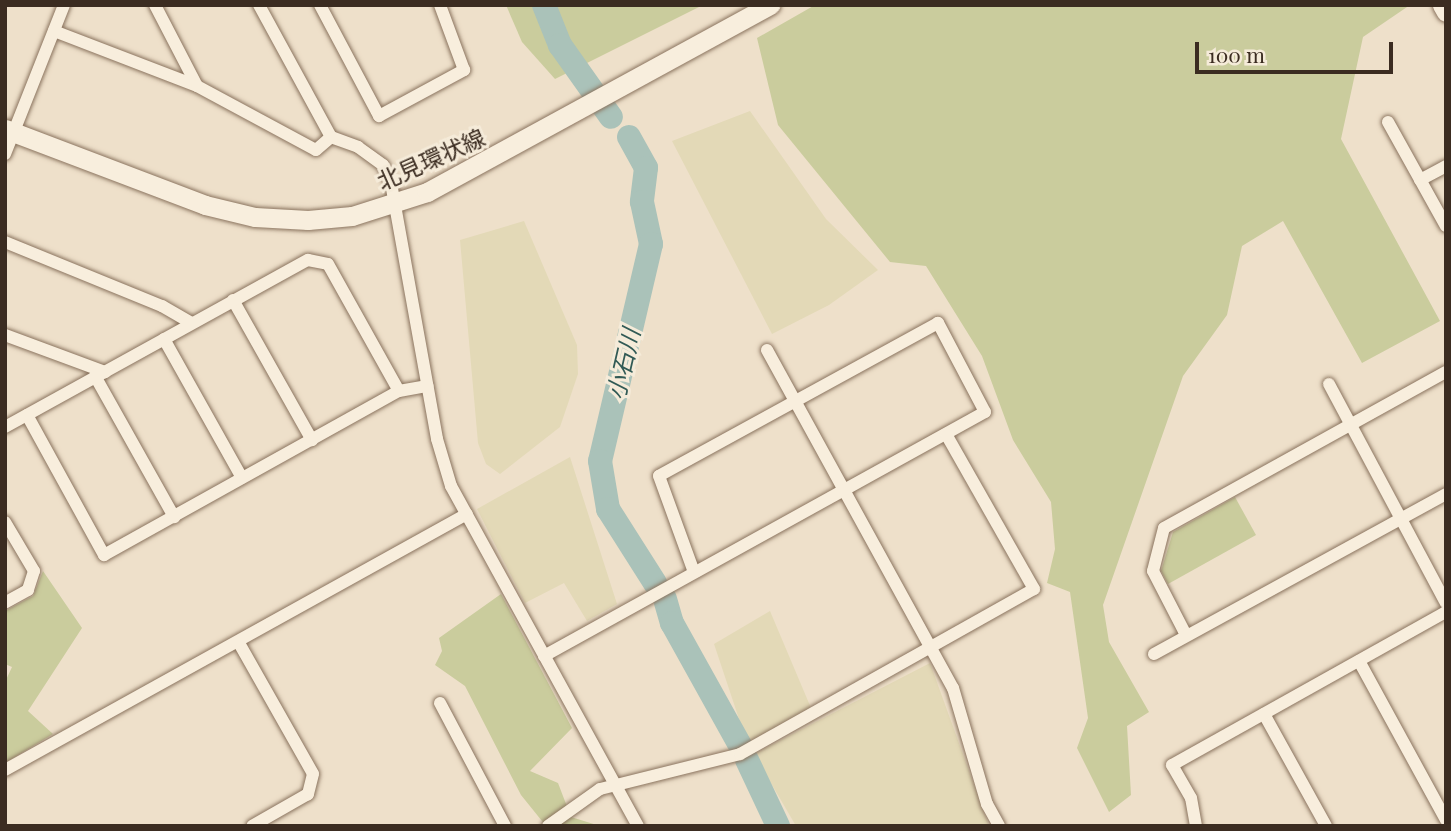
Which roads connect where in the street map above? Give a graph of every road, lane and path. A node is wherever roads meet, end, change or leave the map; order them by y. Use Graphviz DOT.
graph roads {
  1 [pos="64,5"];
  2 [pos="155,5"];
  3 [pos="258,5"];
  4 [pos="320,5"];
  5 [pos="440,5"];
  6 [pos="770,5"];
  7 [pos="1442,5"];
  8 [pos="1446,12"];
  9 [pos="54,31"];
  10 [pos="197,86"];
  11 [pos="1388,122"];
  12 [pos="9,131"];
  13 [pos="331,137"];
  14 [pos="5,154"];
  15 [pos="1446,166"];
  16 [pos="1420,180"];
  17 [pos="394,205"];
  18 [pos="1446,226"];
  19 [pos="5,242"];
  20 [pos="233,300"];
  21 [pos="191,323"];
  22 [pos="5,335"];
  23 [pos="164,339"];
  24 [pos="767,350"];
  25 [pos="1446,372"];
  26 [pos="100,374"];
  27 [pos="1329,384"];
  28 [pos="428,386"];
  29 [pos="399,391"];
  30 [pos="796,401"];
  31 [pos="27,415"];
  32 [pos="1349,425"];
  33 [pos="5,427"];
  34 [pos="946,434"];
  35 [pos="312,440"];
  36 [pos="242,478"];
  37 [pos="848,490"];
  38 [pos="1446,494"];
  39 [pos="467,514"];
  40 [pos="174,517"];
  41 [pos="1400,519"];
  42 [pos="5,522"];
  43 [pos="694,572"];
  44 [pos="5,603"];
  45 [pos="1446,603"];
  46 [pos="1446,612"];
  47 [pos="1185,635"];
  48 [pos="239,643"];
  49 [pos="931,645"];
  50 [pos="1154,653"];
  51 [pos="544,656"];
  52 [pos="1359,661"];
  53 [pos="440,704"];
  54 [pos="1264,714"];
  55 [pos="5,770"];
  56 [pos="615,784"];
  57 [pos="1446,820"];
  58 [pos="252,826"];
  59 [pos="505,826"];
  60 [pos="548,826"];
  61 [pos="638,826"];
  62 [pos="999,826"];
  63 [pos="1196,826"];
  64 [pos="1326,826"];
  1 -- 9 [label="street"];
  2 -- 10 [label="street"];
  3 -- 13 [label="street"];
  4 -- 5 [label="street"];
  6 -- 17 [label="main road, 北見環状線"];
  7 -- 8 [label="main road"];
  9 -- 10 [label="street"];
  9 -- 12 [label="street"];
  10 -- 13 [label="street"];
  11 -- 16 [label="street"];
  12 -- 14 [label="street"];
  12 -- 17 [label="main road, 北見環状線"];
  13 -- 17 [label="street"];
  15 -- 16 [label="street"];
  16 -- 18 [label="street"];
  17 -- 28 [label="street"];
  19 -- 21 [label="street"];
  20 -- 21 [label="street"];
  20 -- 29 [label="street"];
  20 -- 35 [label="street"];
  21 -- 23 [label="street"];
  22 -- 26 [label="street"];
  23 -- 26 [label="street"];
  23 -- 36 [label="street"];
  24 -- 30 [label="street"];
  25 -- 32 [label="street"];
  26 -- 31 [label="street"];
  26 -- 40 [label="street"];
  27 -- 32 [label="street"];
  28 -- 29 [label="street"];
  28 -- 39 [label="street"];
  29 -- 35 [label="street"];
  30 -- 34 [label="street"];
  30 -- 37 [label="street"];
  30 -- 43 [label="street"];
  31 -- 33 [label="street"];
  31 -- 40 [label="street"];
  32 -- 41 [label="street"];
  32 -- 47 [label="street"];
  34 -- 37 [label="street"];
  34 -- 49 [label="street"];
  35 -- 36 [label="street"];
  36 -- 40 [label="street"];
  37 -- 43 [label="street"];
  37 -- 49 [label="street"];
  38 -- 41 [label="street"];
  39 -- 48 [label="street"];
  39 -- 51 [label="street"];
  41 -- 45 [label="street"];
  41 -- 47 [label="street"];
  42 -- 44 [label="street"];
  43 -- 51 [label="street"];
  46 -- 52 [label="street"];
  47 -- 50 [label="street"];
  48 -- 55 [label="street"];
  48 -- 58 [label="street"];
  49 -- 56 [label="street"];
  49 -- 62 [label="street"];
  51 -- 56 [label="street"];
  52 -- 54 [label="street"];
  52 -- 57 [label="street"];
  53 -- 59 [label="street"];
  54 -- 63 [label="street"];
  54 -- 64 [label="street"];
  56 -- 60 [label="street"];
  56 -- 61 [label="street"];
}
